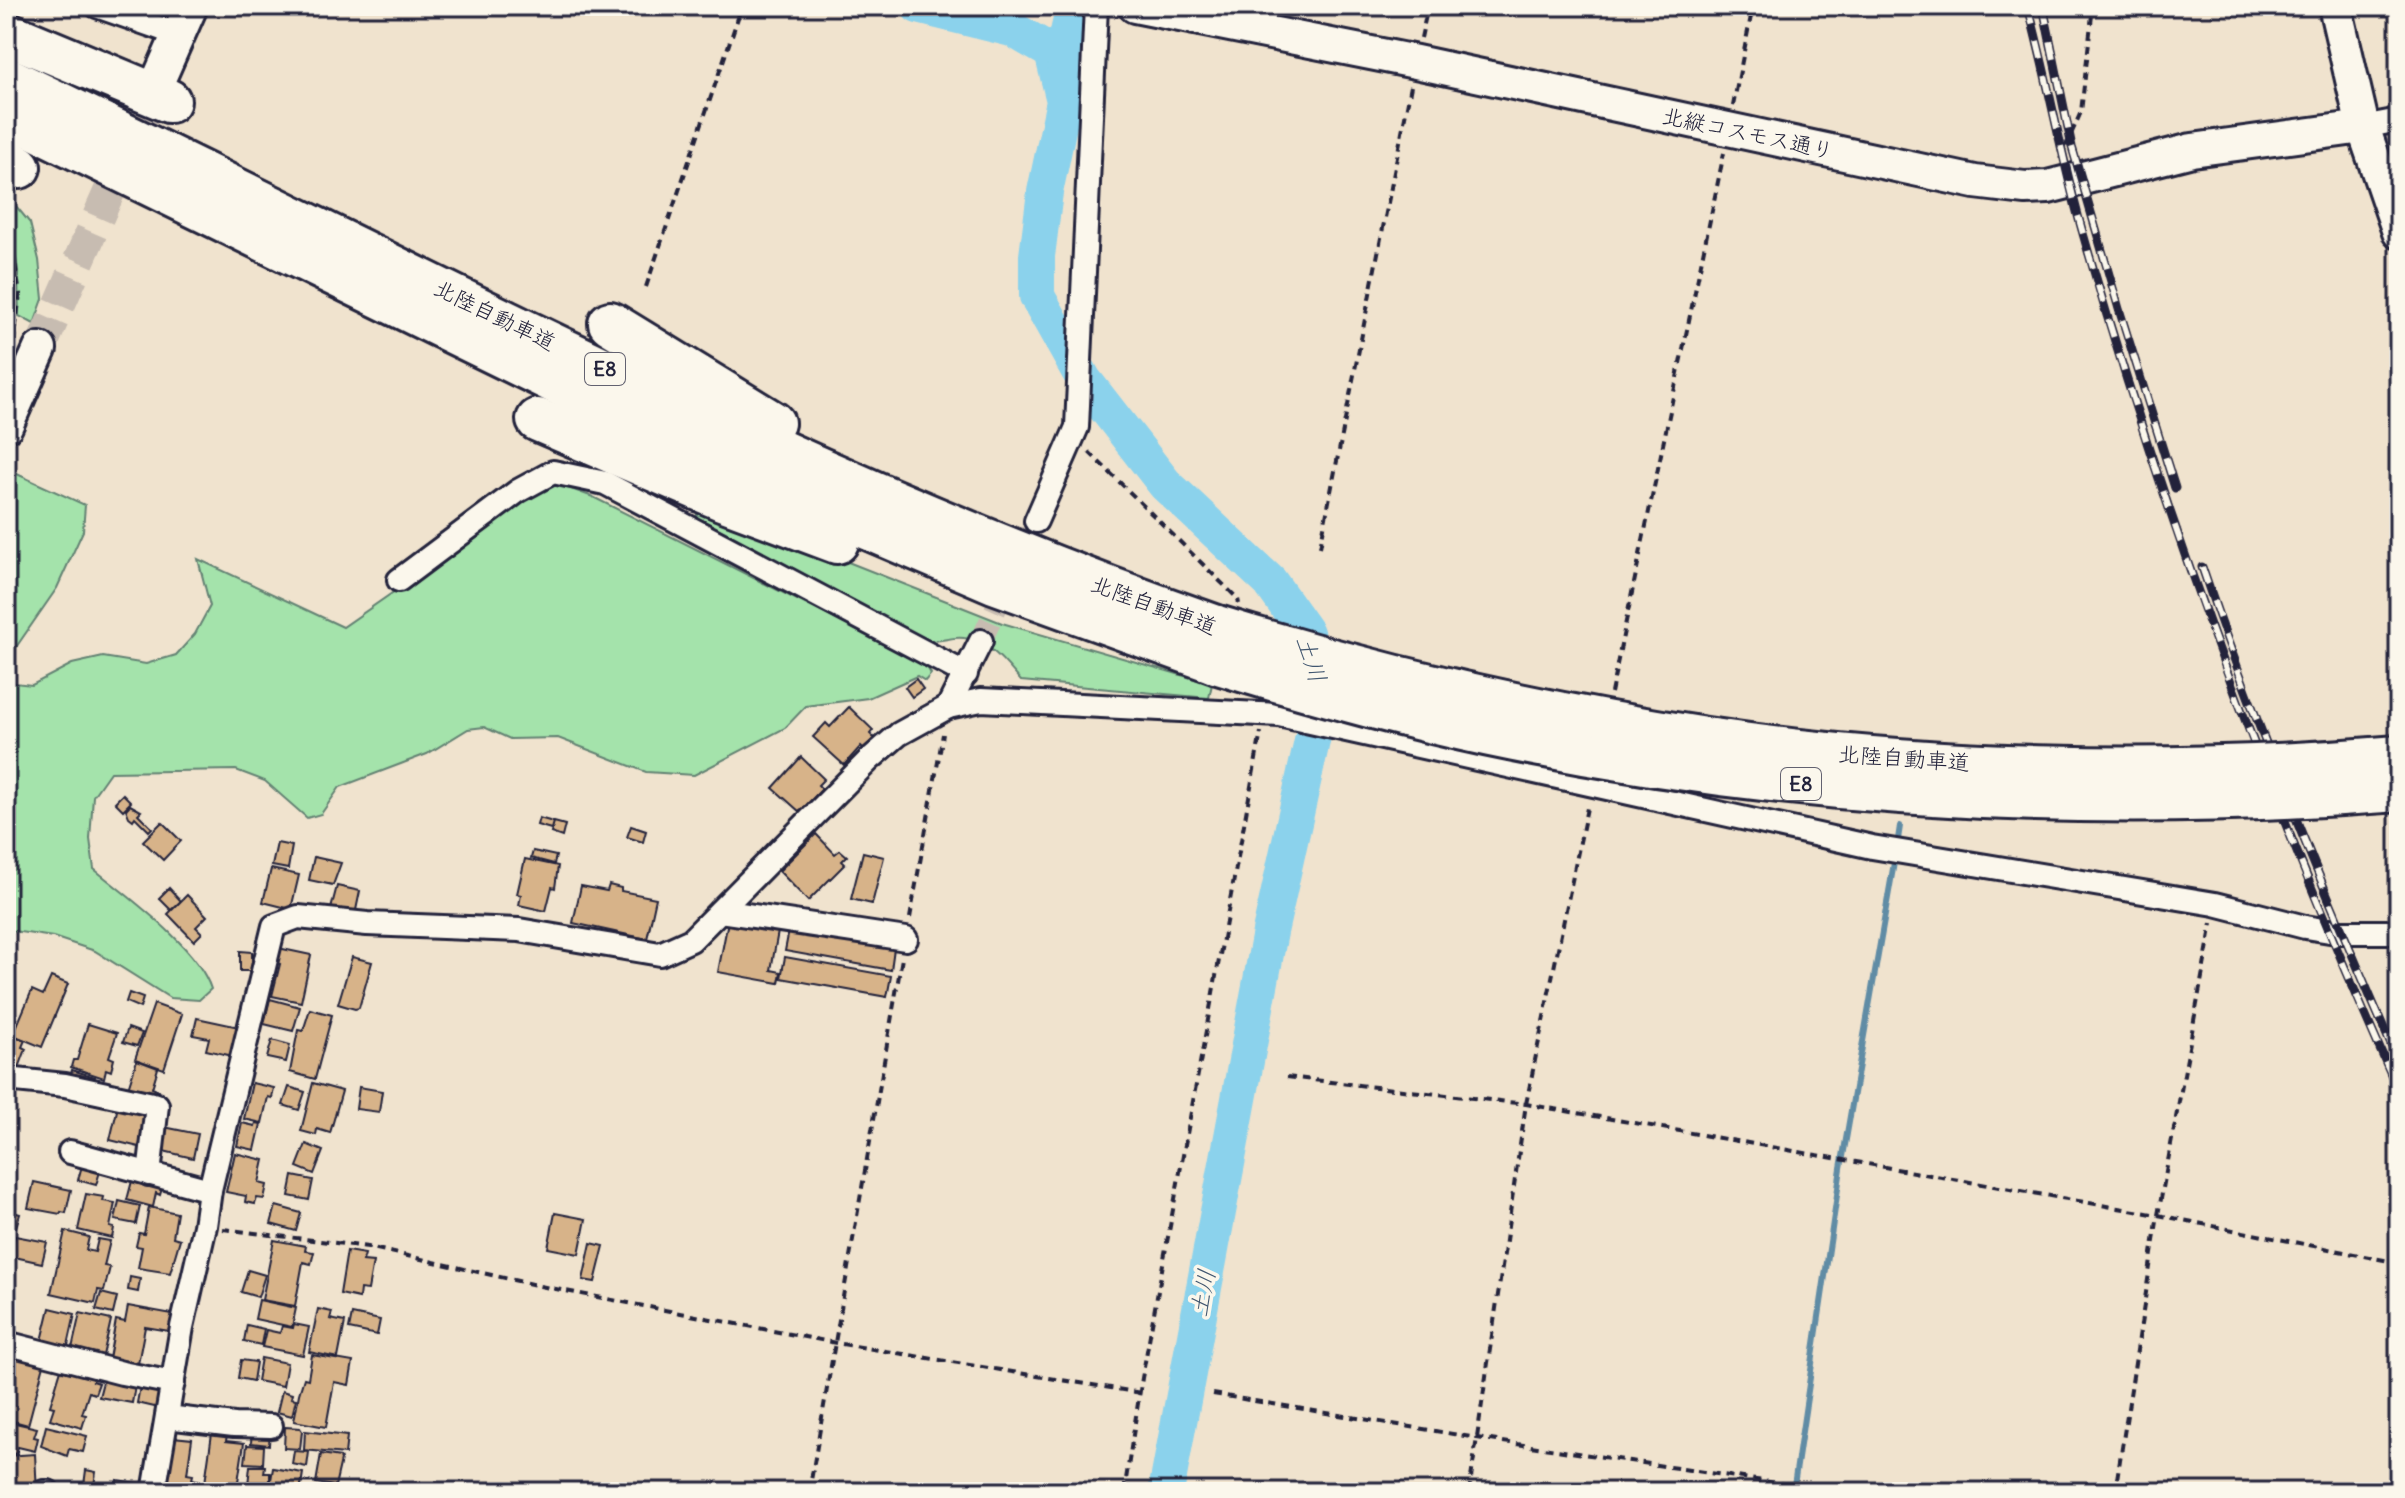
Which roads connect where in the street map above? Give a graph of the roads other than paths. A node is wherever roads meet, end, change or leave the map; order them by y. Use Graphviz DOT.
graph roads {
  1 [pos="97,6"];
  2 [pos="1096,6"];
  3 [pos="1135,6"];
  4 [pos="2335,6"];
  5 [pos="184,20"];
  6 [pos="6,33"];
  7 [pos="6,78"];
  8 [pos="164,91"];
  9 [pos="6,114"];
  10 [pos="2399,120"];
  11 [pos="2363,127"];
  12 [pos="2399,232"];
  13 [pos="610,323"];
  14 [pos="27,345"];
  15 [pos="538,420"];
  16 [pos="6,426"];
  17 [pos="1036,521"];
  18 [pos="399,580"];
  19 [pos="1135,617"];
  20 [pos="1224,634"];
  21 [pos="981,641"];
  22 [pos="966,674"];
  23 [pos="948,707"];
  24 [pos="2399,757"];
  25 [pos="2399,790"];
  26 [pos="720,911"];
  27 [pos="2399,932"];
  28 [pos="906,939"];
  29 [pos="6,1079"];
  30 [pos="70,1152"];
  31 [pos="149,1174"];
  32 [pos="210,1190"];
  33 [pos="6,1343"];
  34 [pos="173,1383"];
  35 [pos="167,1417"];
  36 [pos="271,1426"];
  37 [pos="154,1492"];
  1 -- 5 [label="street"];
  2 -- 17 [label="street"];
  3 -- 11 [label="street, 北縦コスモス通り"];
  4 -- 11 [label="street"];
  5 -- 8 [label="street"];
  6 -- 8 [label="highway"];
  7 -- 19 [label="highway, 北陸自動車道 / E8"];
  9 -- 19 [label="highway, 北陸自動車道 / E8"];
  10 -- 11 [label="street"];
  11 -- 12 [label="street"];
  13 -- 19 [label="highway"];
  14 -- 16 [label="street"];
  15 -- 19 [label="highway"];
  18 -- 22 [label="street"];
  19 -- 20 [label="highway, 北陸自動車道 / E8"];
  20 -- 24 [label="highway, 北陸自動車道 / E8, bridge"];
  20 -- 25 [label="highway, 北陸自動車道 / E8, bridge"];
  21 -- 22 [label="street"];
  22 -- 23 [label="street"];
  23 -- 26 [label="street"];
  23 -- 27 [label="street"];
  26 -- 28 [label="street"];
  26 -- 32 [label="street"];
  29 -- 31 [label="street"];
  30 -- 31 [label="street"];
  31 -- 32 [label="street"];
  32 -- 34 [label="street"];
  33 -- 34 [label="street"];
  34 -- 35 [label="street"];
  35 -- 36 [label="street"];
  35 -- 37 [label="street"];
}
